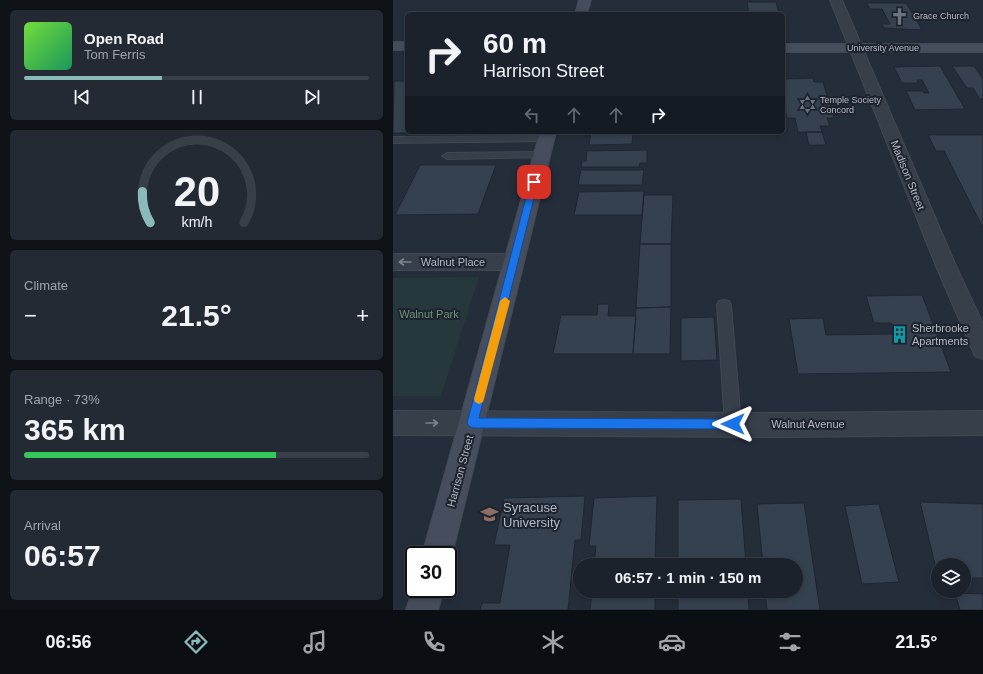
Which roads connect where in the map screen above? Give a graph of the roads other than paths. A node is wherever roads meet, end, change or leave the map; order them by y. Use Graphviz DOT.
graph roads {
  1 [pos="585,0"];
  2 [pos="836,0"];
  3 [pos="582,12"];
  4 [pos="393,46"];
  5 [pos="405,46"];
  6 [pos="785,48"];
  7 [pos="857,48"];
  8 [pos="983,48"];
  9 [pos="393,140"];
  10 [pos="545,142"];
  11 [pos="447,156"];
  12 [pos="393,262"];
  13 [pos="514,262"];
  14 [pos="724,305"];
  15 [pos="983,349"];
  16 [pos="393,423"];
  17 [pos="473,423"];
  18 [pos="983,423"];
  19 [pos="733,424"];
  20 [pos="439,546"];
  21 [pos="425,598"];
  22 [pos="422,610"];
  1 -- 3 [label="street"];
  2 -- 7 [label="street, Madison Street"];
  4 -- 5 [label="street"];
  6 -- 7 [label="street, University Avenue"];
  7 -- 8 [label="street, University Avenue"];
  7 -- 15 [label="street, Madison Street"];
  9 -- 10 [label="lane"];
  10 -- 11 [label="lane"];
  10 -- 13 [label="street, Harrison Street"];
  13 -- 12 [label="street, Walnut Place, one-way"];
  13 -- 17 [label="street, Harrison Street"];
  14 -- 19 [label="lane"];
  16 -- 17 [label="street, Walnut Avenue, one-way"];
  17 -- 19 [label="street, Walnut Avenue"];
  17 -- 20 [label="street, Harrison Street"];
  18 -- 19 [label="street, Walnut Avenue"];
  21 -- 22 [label="street"];
}
